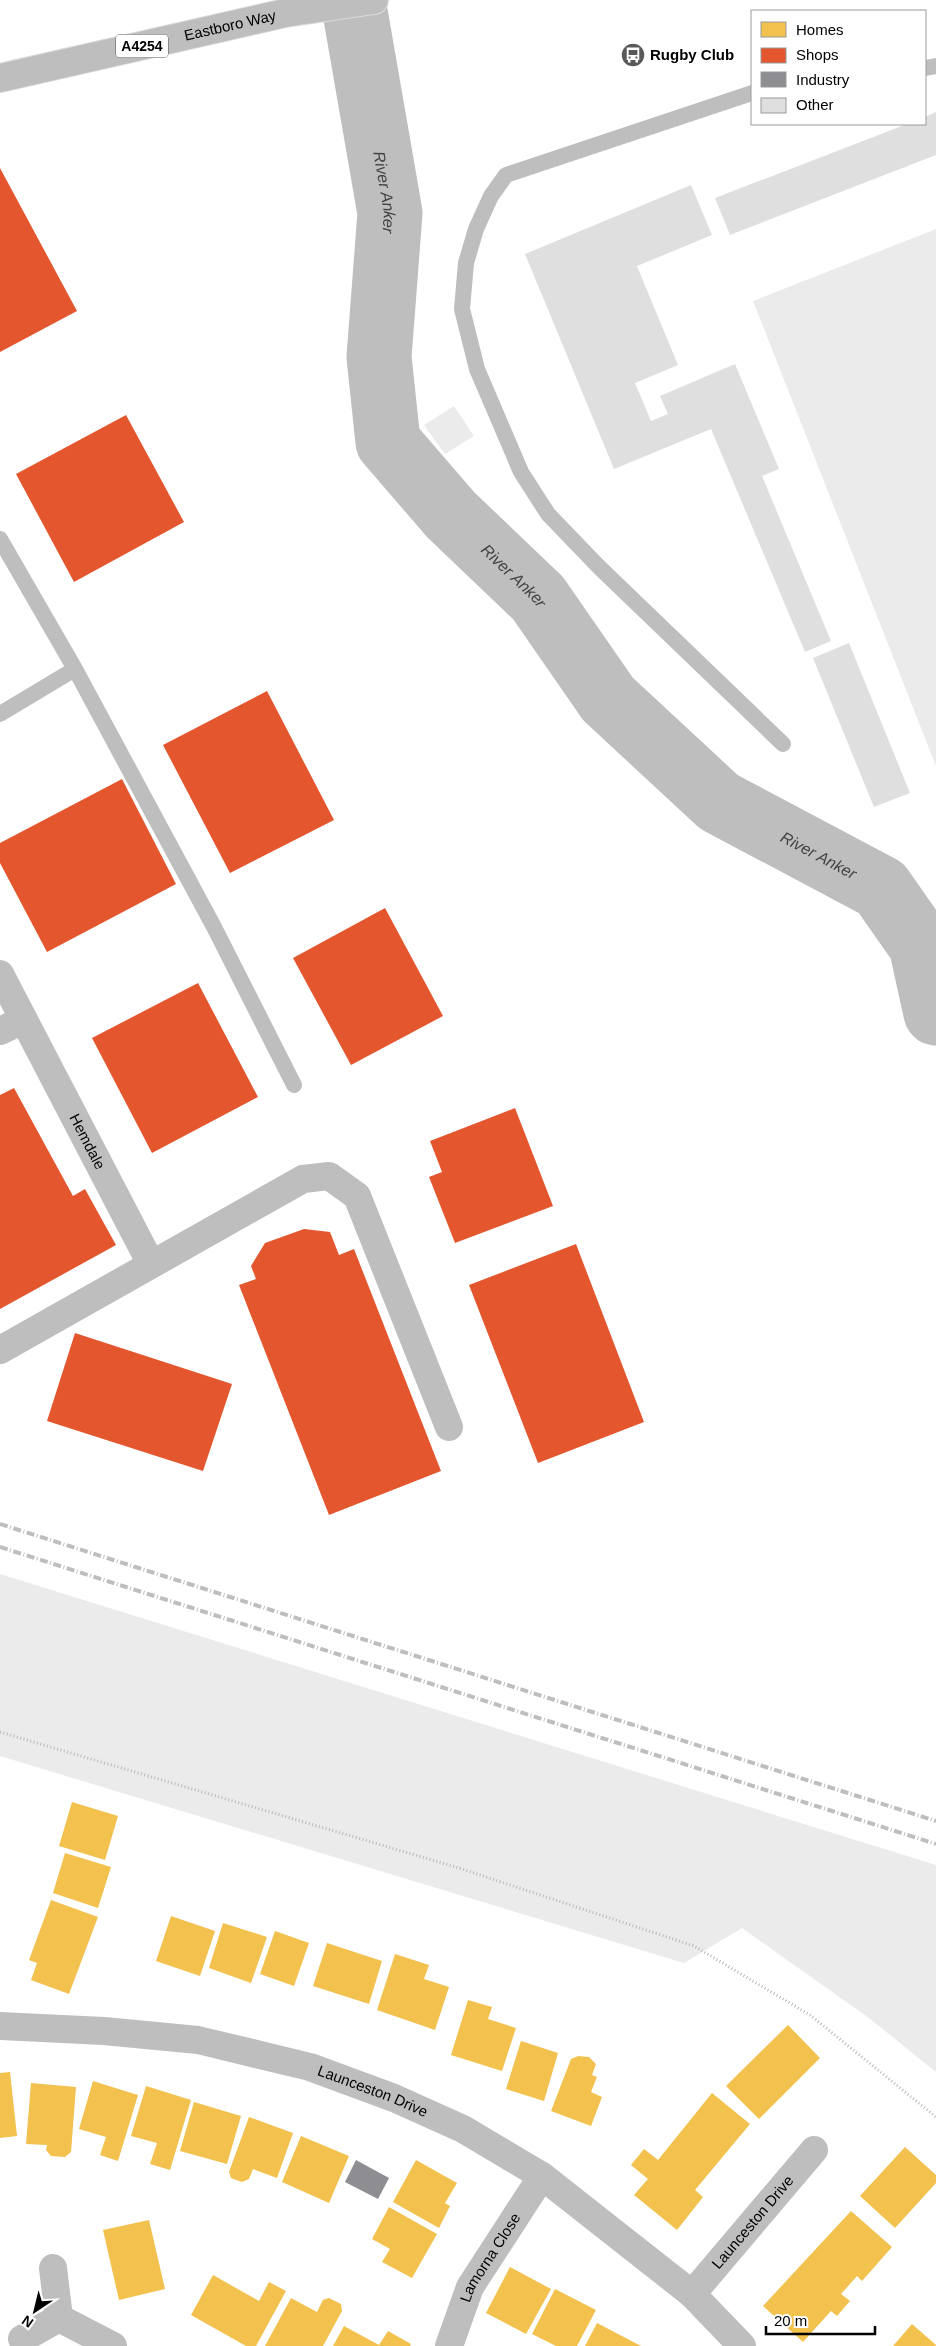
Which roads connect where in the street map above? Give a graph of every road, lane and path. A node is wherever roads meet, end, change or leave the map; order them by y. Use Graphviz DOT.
graph roads {
  1 [pos="374,0"];
  2 [pos="0,78"];
  3 [pos="751,93"];
  4 [pos="0,538"];
  5 [pos="75,669"];
  6 [pos="0,714"];
  7 [pos="783,744"];
  8 [pos="0,974"];
  9 [pos="12,1026"];
  10 [pos="294,1085"];
  11 [pos="151,1264"];
  12 [pos="0,1350"];
  13 [pos="449,1427"];
  14 [pos="0,1732"];
  15 [pos="0,2026"];
  16 [pos="936,2117"];
  17 [pos="814,2150"];
  18 [pos="542,2176"];
  19 [pos="53,2268"];
  20 [pos="692,2294"];
  21 [pos="59,2318"];
  22 [pos="22,2338"];
  23 [pos="113,2346"];
  24 [pos="449,2346"];
  25 [pos="742,2346"];
  1 -- 2 [label="street, Eastboro Way / A4254"];
  3 -- 7 [label="lane"];
  4 -- 5 [label="lane"];
  5 -- 6 [label="lane"];
  5 -- 10 [label="lane"];
  8 -- 9 [label="street, Hemdale"];
  9 -- 11 [label="street, Hemdale"];
  11 -- 12 [label="street"];
  11 -- 13 [label="street"];
  14 -- 16 [label="path"];
  15 -- 18 [label="street, Launceston Drive"];
  17 -- 20 [label="street, Launceston Drive"];
  18 -- 20 [label="street, Launceston Drive"];
  18 -- 24 [label="street, Lamorna Close"];
  19 -- 21 [label="street"];
  20 -- 25 [label="street, Launceston Drive"];
  21 -- 22 [label="street"];
  21 -- 23 [label="street"];
}
